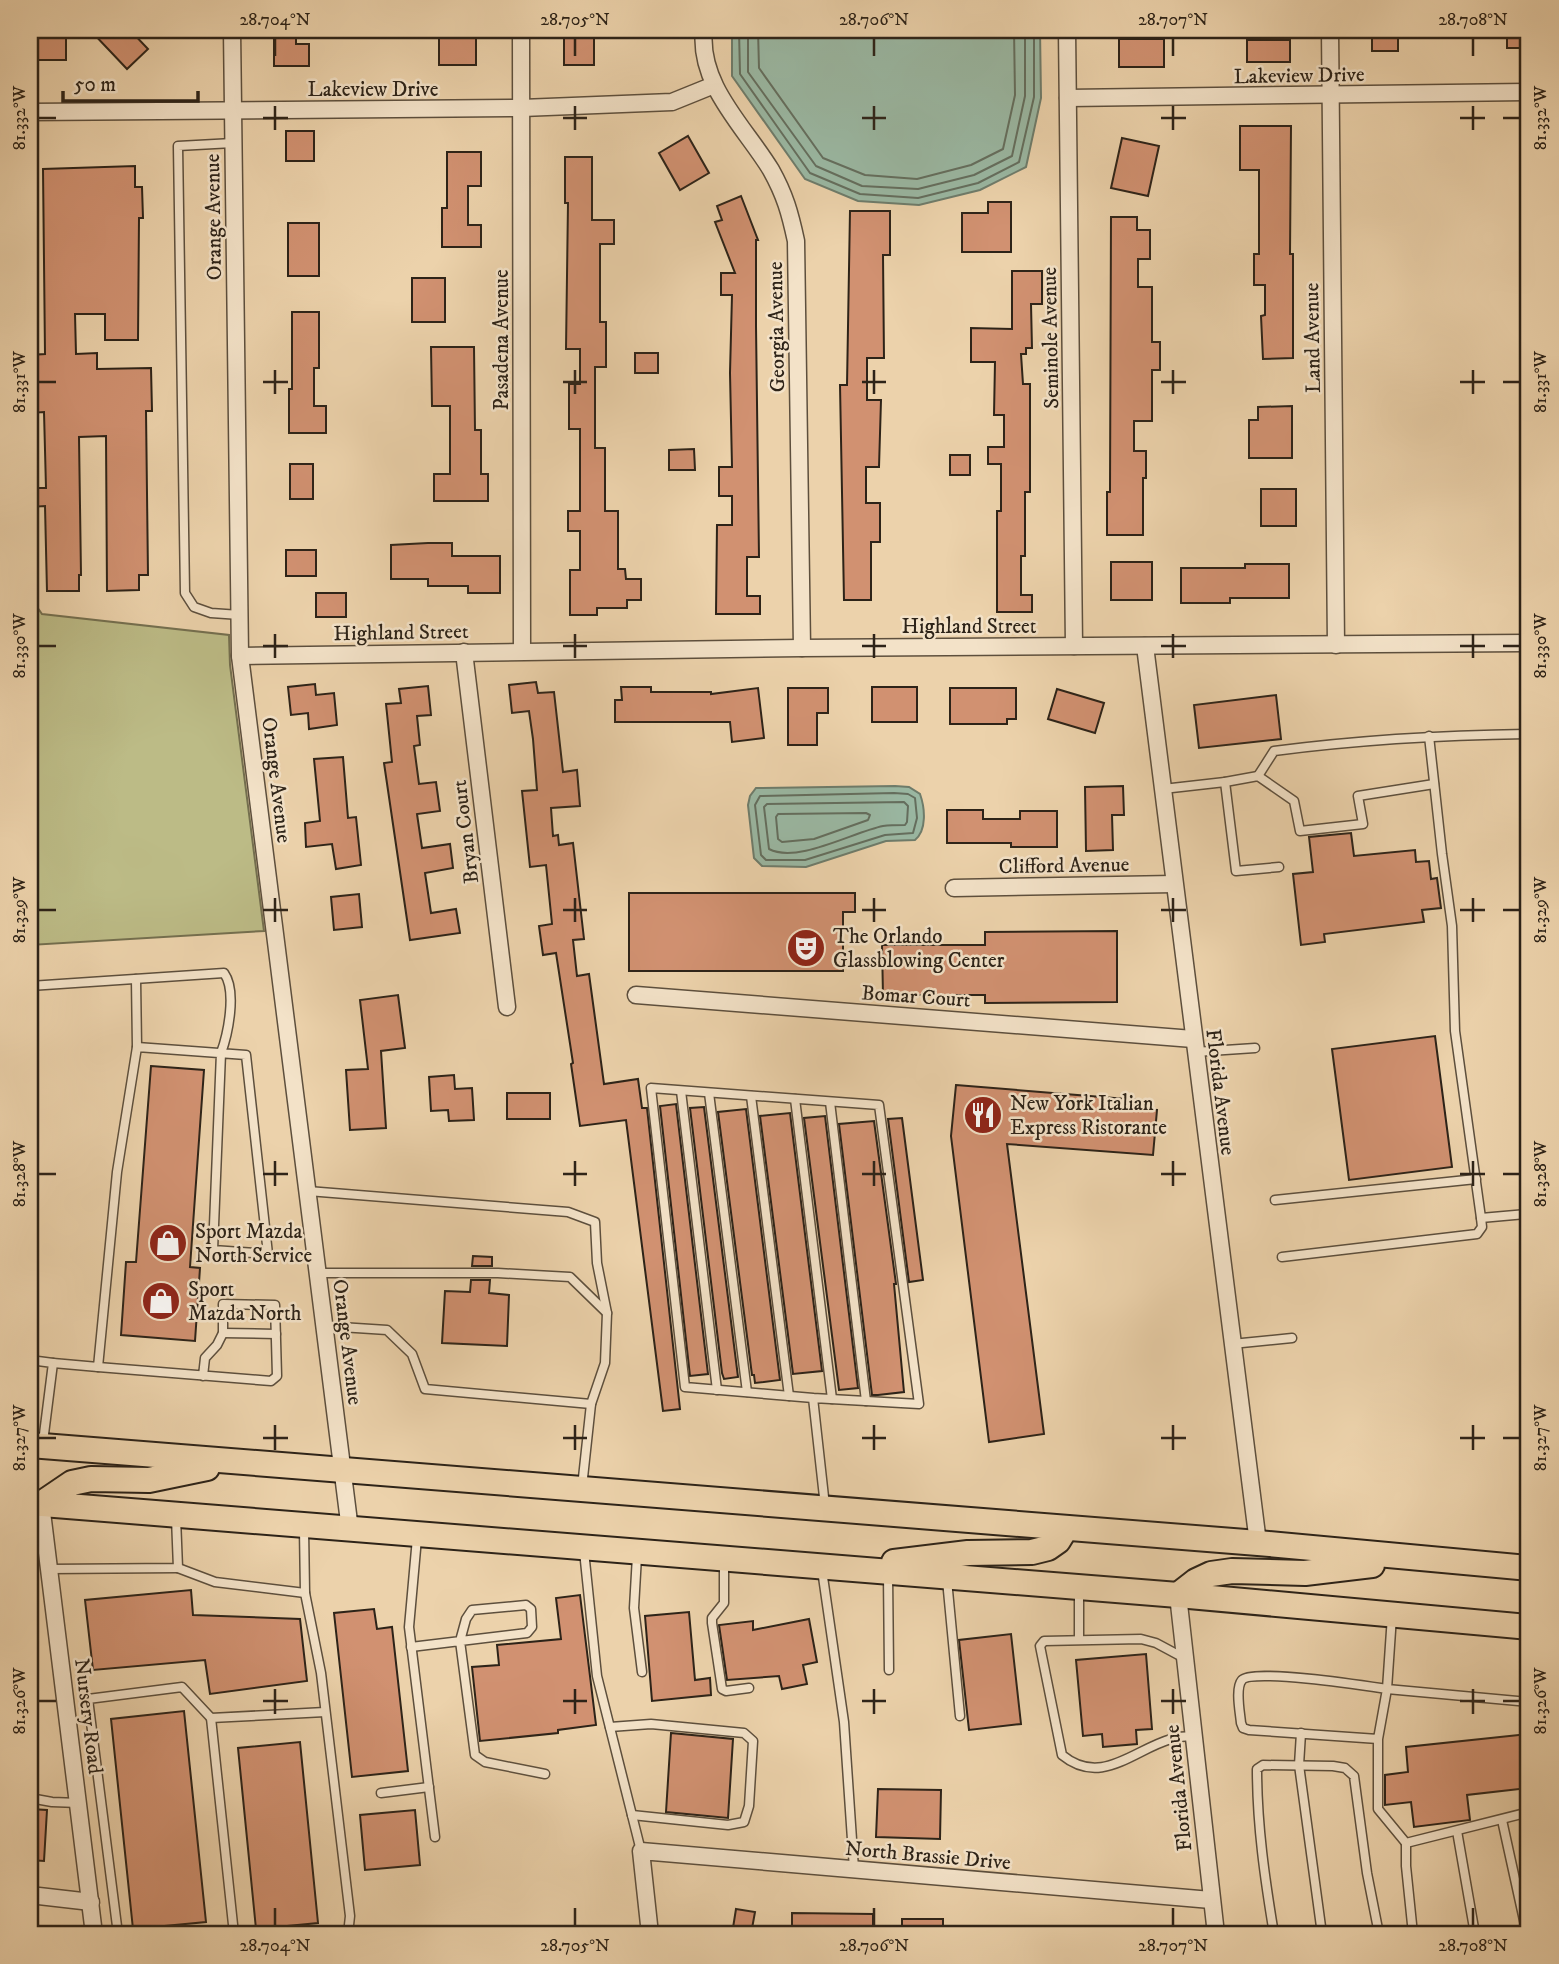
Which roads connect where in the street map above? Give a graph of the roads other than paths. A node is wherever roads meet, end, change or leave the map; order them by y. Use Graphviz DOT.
graph roads {
  1 [pos="232,30"];
  2 [pos="521,30"];
  3 [pos="704,30"];
  4 [pos="1067,30"];
  5 [pos="1329,30"];
  6 [pos="714,85"];
  7 [pos="1529,92"];
  8 [pos="1330,95"];
  9 [pos="1068,98"];
  10 [pos="522,108"];
  11 [pos="233,111"];
  12 [pos="30,112"];
  13 [pos="233,143"];
  14 [pos="240,615"];
  15 [pos="1529,643"];
  16 [pos="1336,645"];
  17 [pos="1074,646"];
  18 [pos="1145,646"];
  19 [pos="802,648"];
  20 [pos="522,651"];
  21 [pos="464,652"];
  22 [pos="240,656"];
  23 [pos="1529,734"];
  24 [pos="1429,736"];
  25 [pos="1258,776"];
  26 [pos="1225,782"];
  27 [pos="1434,784"];
  28 [pos="1163,789"];
  29 [pos="1279,867"];
  30 [pos="1174,884"];
  31 [pos="954,888"];
  32 [pos="136,979"];
  33 [pos="30,986"];
  34 [pos="636,995"];
  35 [pos="508,1007"];
  36 [pos="1194,1046"];
  37 [pos="137,1047"];
  38 [pos="1255,1048"];
  39 [pos="221,1053"];
  40 [pos="681,1091"];
  41 [pos="709,1093"];
  42 [pos="751,1096"];
  43 [pos="795,1099"];
  44 [pos="830,1102"];
  45 [pos="1476,1179"];
  46 [pos="308,1191"];
  47 [pos="1275,1200"];
  48 [pos="1528,1214"];
  49 [pos="1481,1218"];
  50 [pos="1529,1230"];
  51 [pos="1282,1257"];
  52 [pos="318,1273"];
  53 [pos="607,1313"];
  54 [pos="325,1326"];
  55 [pos="223,1333"];
  56 [pos="276,1334"];
  57 [pos="1292,1338"];
  58 [pos="1232,1344"];
  59 [pos="30,1360"];
  60 [pos="52,1363"];
  61 [pos="98,1367"];
  62 [pos="203,1376"];
  63 [pos="717,1390"];
  64 [pos="747,1392"];
  65 [pos="789,1396"];
  66 [pos="813,1398"];
  67 [pos="832,1399"];
  68 [pos="866,1401"];
  69 [pos="591,1404"];
  70 [pos="34,1452"];
  71 [pos="235,1463"];
  72 [pos="343,1471"];
  73 [pos="582,1490"];
  74 [pos="35,1504"];
  75 [pos="825,1509"];
  76 [pos="176,1516"];
  77 [pos="304,1526"];
  78 [pos="1066,1528"];
  79 [pos="350,1530"];
  80 [pos="418,1535"];
  81 [pos="1258,1543"];
  82 [pos="584,1548"];
  83 [pos="637,1553"];
  84 [pos="723,1559"];
  85 [pos="1422,1559"];
  86 [pos="830,1568"];
  87 [pos="1529,1568"];
  88 [pos="49,1569"];
  89 [pos="178,1569"];
  90 [pos="888,1572"];
  91 [pos="947,1577"];
  92 [pos="1079,1587"];
  93 [pos="305,1593"];
  94 [pos="1178,1595"];
  95 [pos="1392,1613"];
  96 [pos="1529,1628"];
  97 [pos="1079,1639"];
  98 [pos="460,1641"];
  99 [pos="411,1647"];
  100 [pos="1184,1658"];
  101 [pos="889,1670"];
  102 [pos="642,1672"];
  103 [pos="749,1688"];
  104 [pos="1387,1689"];
  105 [pos="88,1699"];
  106 [pos="66,1701"];
  107 [pos="1529,1702"];
  108 [pos="326,1712"];
  109 [pos="960,1716"];
  110 [pos="211,1718"];
  111 [pos="610,1727"];
  112 [pos="1301,1732"];
  113 [pos="1193,1736"];
  114 [pos="1377,1740"];
  115 [pos="1299,1765"];
  116 [pos="545,1774"];
  117 [pos="429,1787"];
  118 [pos="381,1793"];
  119 [pos="30,1798"];
  120 [pos="79,1803"];
  121 [pos="1529,1812"];
  122 [pos="632,1815"];
  123 [pos="1502,1821"];
  124 [pos="1457,1831"];
  125 [pos="435,1837"];
  126 [pos="1406,1843"];
  127 [pos="641,1851"];
  128 [pos="854,1869"];
  129 [pos="30,1895"];
  130 [pos="1211,1900"];
  131 [pos="91,1902"];
  132 [pos="94,1934"];
  133 [pos="118,1934"];
  134 [pos="233,1934"];
  135 [pos="348,1934"];
  136 [pos="650,1934"];
  137 [pos="1216,1934"];
  138 [pos="1274,1934"];
  139 [pos="1322,1934"];
  140 [pos="1380,1934"];
  141 [pos="1413,1934"];
  142 [pos="1475,1934"];
  143 [pos="1527,1934"];
  1 -- 11 [label="street, Orange Avenue"];
  2 -- 10 [label="street, Pasadena Avenue"];
  3 -- 6 [label="street, Georgia Avenue"];
  4 -- 9 [label="street, Seminole Avenue"];
  5 -- 8 [label="street, Land Avenue"];
  6 -- 10 [label="street, Lakeview Drive"];
  6 -- 19 [label="street, Georgia Avenue"];
  7 -- 8 [label="street, Lakeview Drive"];
  8 -- 9 [label="street, Lakeview Drive"];
  8 -- 16 [label="street, Land Avenue"];
  9 -- 17 [label="street, Seminole Avenue"];
  10 -- 11 [label="street, Lakeview Drive"];
  10 -- 20 [label="street, Pasadena Avenue"];
  11 -- 12 [label="street, Lakeview Drive"];
  11 -- 13 [label="street, Orange Avenue"];
  13 -- 14 [label="street, Orange Avenue"];
  13 -- 14 [label="lane"];
  14 -- 22 [label="street, Orange Avenue"];
  15 -- 16 [label="street, Highland Street"];
  16 -- 18 [label="street, Highland Street"];
  17 -- 18 [label="street, Highland Street"];
  17 -- 19 [label="street, Highland Street"];
  18 -- 28 [label="street, Florida Avenue"];
  19 -- 20 [label="street, Highland Street"];
  20 -- 21 [label="street, Highland Street"];
  21 -- 22 [label="street, Highland Street"];
  21 -- 35 [label="street, Bryan Court"];
  22 -- 46 [label="street, Orange Avenue"];
  23 -- 24 [label="lane"];
  24 -- 25 [label="lane"];
  24 -- 27 [label="lane"];
  25 -- 26 [label="lane"];
  25 -- 27 [label="lane"];
  26 -- 28 [label="lane"];
  26 -- 29 [label="lane"];
  27 -- 45 [label="lane"];
  28 -- 30 [label="street, Florida Avenue"];
  30 -- 31 [label="street, Clifford Avenue"];
  30 -- 36 [label="street, Florida Avenue"];
  32 -- 33 [label="lane"];
  32 -- 37 [label="lane"];
  32 -- 39 [label="lane"];
  34 -- 36 [label="street, Bomar Court"];
  36 -- 38 [label="lane"];
  36 -- 58 [label="street, Florida Avenue"];
  37 -- 39 [label="lane"];
  37 -- 61 [label="lane"];
  39 -- 39 [label="lane"];
  40 -- 41 [label="lane"];
  40 -- 63 [label="lane"];
  40 -- 63 [label="lane"];
  41 -- 42 [label="lane"];
  41 -- 64 [label="lane"];
  42 -- 43 [label="lane"];
  42 -- 65 [label="lane"];
  43 -- 44 [label="lane"];
  43 -- 67 [label="lane"];
  44 -- 68 [label="lane"];
  44 -- 68 [label="lane"];
  45 -- 47 [label="lane"];
  45 -- 49 [label="lane"];
  46 -- 52 [label="street, Orange Avenue"];
  46 -- 53 [label="lane"];
  48 -- 49 [label="lane"];
  48 -- 50 [label="lane"];
  49 -- 51 [label="lane"];
  52 -- 53 [label="lane"];
  52 -- 54 [label="street, Orange Avenue"];
  53 -- 69 [label="lane"];
  54 -- 69 [label="lane"];
  54 -- 72 [label="street, Orange Avenue"];
  55 -- 56 [label="lane"];
  55 -- 56 [label="lane"];
  55 -- 62 [label="lane"];
  56 -- 62 [label="lane"];
  57 -- 58 [label="lane"];
  58 -- 81 [label="street, Florida Avenue"];
  59 -- 60 [label="lane"];
  60 -- 61 [label="lane"];
  60 -- 70 [label="lane"];
  61 -- 62 [label="lane"];
  63 -- 64 [label="lane"];
  64 -- 65 [label="lane"];
  65 -- 66 [label="lane"];
  66 -- 67 [label="lane"];
  66 -- 75 [label="lane"];
  67 -- 68 [label="lane"];
  69 -- 73 [label="lane"];
  70 -- 71 [label="main road"];
  71 -- 72 [label="main road"];
  71 -- 74 [label="main road"];
  72 -- 73 [label="main road"];
  72 -- 79 [label="street, Orange Avenue"];
  73 -- 75 [label="main road"];
  74 -- 76 [label="main road"];
  74 -- 88 [label="street, Nursery Road"];
  75 -- 78 [label="main road"];
  76 -- 77 [label="main road"];
  76 -- 89 [label="lane"];
  77 -- 79 [label="main road"];
  77 -- 93 [label="lane"];
  78 -- 81 [label="main road"];
  78 -- 86 [label="main road"];
  79 -- 80 [label="main road"];
  80 -- 82 [label="main road"];
  80 -- 99 [label="lane"];
  81 -- 85 [label="main road"];
  82 -- 83 [label="main road"];
  82 -- 111 [label="lane"];
  83 -- 84 [label="main road"];
  83 -- 102 [label="lane"];
  84 -- 86 [label="main road"];
  84 -- 103 [label="lane"];
  85 -- 87 [label="main road"];
  85 -- 94 [label="main road"];
  86 -- 90 [label="main road"];
  86 -- 128 [label="lane"];
  88 -- 89 [label="lane"];
  88 -- 106 [label="street, Nursery Road"];
  89 -- 93 [label="lane"];
  90 -- 91 [label="main road"];
  90 -- 101 [label="lane"];
  91 -- 92 [label="main road"];
  91 -- 109 [label="lane"];
  92 -- 94 [label="main road"];
  92 -- 97 [label="lane"];
  93 -- 108 [label="lane"];
  94 -- 95 [label="main road"];
  94 -- 100 [label="street, Florida Avenue"];
  95 -- 96 [label="main road"];
  95 -- 104 [label="lane"];
  97 -- 100 [label="lane"];
  97 -- 113 [label="lane"];
  98 -- 98 [label="lane"];
  98 -- 99 [label="lane"];
  98 -- 116 [label="lane"];
  99 -- 117 [label="lane"];
  100 -- 113 [label="street, Florida Avenue"];
  104 -- 107 [label="lane"];
  104 -- 112 [label="lane"];
  104 -- 114 [label="lane"];
  105 -- 106 [label="lane"];
  105 -- 110 [label="lane"];
  105 -- 133 [label="lane"];
  106 -- 120 [label="street, Nursery Road"];
  108 -- 110 [label="lane"];
  108 -- 135 [label="lane"];
  110 -- 134 [label="lane"];
  111 -- 122 [label="lane"];
  111 -- 122 [label="lane"];
  112 -- 114 [label="lane"];
  112 -- 115 [label="lane"];
  113 -- 130 [label="street, Florida Avenue"];
  114 -- 126 [label="lane"];
  115 -- 138 [label="lane"];
  115 -- 139 [label="lane"];
  115 -- 140 [label="lane"];
  117 -- 118 [label="lane"];
  117 -- 125 [label="lane"];
  119 -- 120 [label="lane"];
  120 -- 131 [label="street, Nursery Road"];
  121 -- 123 [label="lane"];
  122 -- 127 [label="lane"];
  123 -- 124 [label="lane"];
  123 -- 143 [label="lane"];
  124 -- 126 [label="lane"];
  124 -- 142 [label="lane"];
  126 -- 141 [label="lane"];
  127 -- 128 [label="street, North Brassie Drive"];
  127 -- 136 [label="street"];
  128 -- 130 [label="street, North Brassie Drive"];
  129 -- 131 [label="street"];
  130 -- 137 [label="street, Florida Avenue"];
  131 -- 132 [label="street, Nursery Road"];
}
